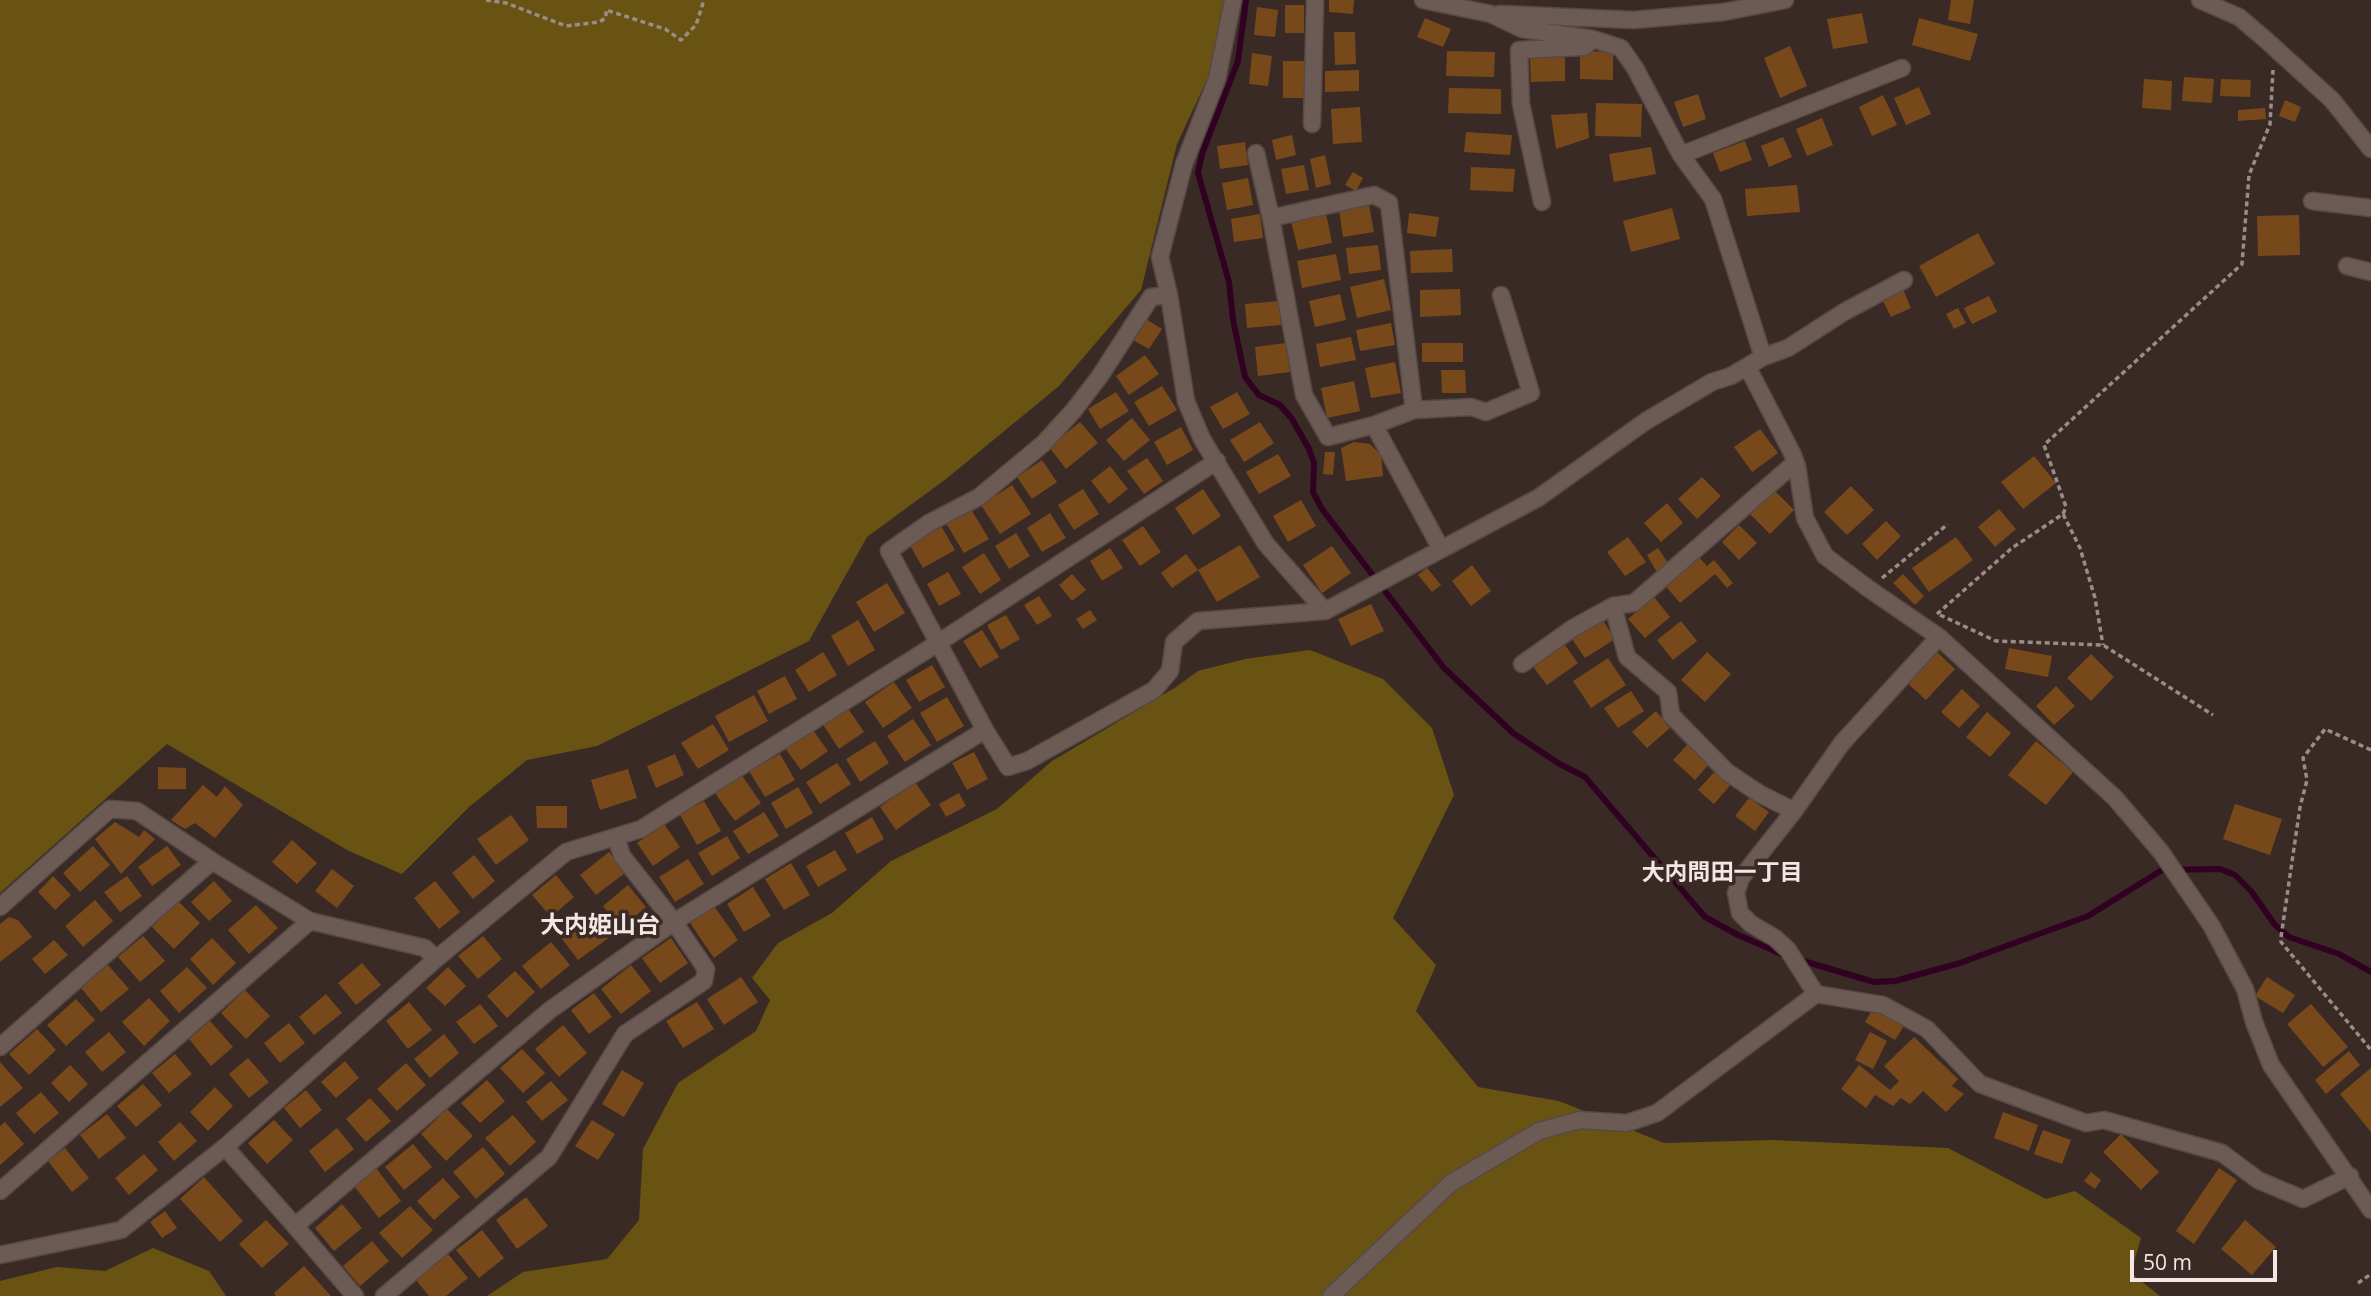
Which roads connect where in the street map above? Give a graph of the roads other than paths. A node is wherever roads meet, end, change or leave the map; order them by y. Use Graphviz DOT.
graph roads {
  1 [pos="1233,0"];
  2 [pos="1315,0"];
  3 [pos="1423,0"];
  4 [pos="1785,0"];
  5 [pos="2200,0"];
  6 [pos="1441,2"];
  7 [pos="1490,14"];
  8 [pos="1593,39"];
  9 [pos="1902,68"];
  10 [pos="1312,124"];
  11 [pos="2371,149"];
  12 [pos="1256,153"];
  13 [pos="1681,155"];
  14 [pos="2312,201"];
  15 [pos="1542,202"];
  16 [pos="2371,208"];
  17 [pos="1271,218"];
  18 [pos="2347,266"];
  19 [pos="2371,272"];
  20 [pos="1904,280"];
  21 [pos="1169,295"];
  22 [pos="1501,295"];
  23 [pos="1763,357"];
  24 [pos="1748,368"];
  25 [pos="1413,410"];
  26 [pos="1374,425"];
  27 [pos="1217,461"];
  28 [pos="1797,466"];
  29 [pos="1441,549"];
  30 [pos="1613,606"];
  31 [pos="1325,611"];
  32 [pos="1939,638"];
  33 [pos="938,643"];
  34 [pos="1521,664"];
  35 [pos="985,730"];
  36 [pos="1794,811"];
  37 [pos="616,837"];
  38 [pos="212,861"];
  39 [pos="0,906"];
  40 [pos="310,920"];
  41 [pos="674,922"];
  42 [pos="436,960"];
  43 [pos="1816,994"];
  44 [pos="0,1047"];
  45 [pos="225,1147"];
  46 [pos="2350,1176"];
  47 [pos="0,1191"];
  48 [pos="2371,1210"];
  49 [pos="295,1226"];
  50 [pos="0,1255"];
  51 [pos="355,1296"];
  52 [pos="384,1296"];
  53 [pos="1331,1296"];
  1 -- 21 [label="street"];
  2 -- 10 [label="street"];
  3 -- 6 [label="street"];
  4 -- 7 [label="street"];
  5 -- 11 [label="street"];
  6 -- 7 [label="street"];
  7 -- 8 [label="street"];
  8 -- 13 [label="street"];
  8 -- 15 [label="street"];
  9 -- 13 [label="street"];
  12 -- 17 [label="street"];
  13 -- 23 [label="street"];
  14 -- 16 [label="street"];
  17 -- 25 [label="street"];
  17 -- 26 [label="street"];
  18 -- 19 [label="street"];
  20 -- 23 [label="street"];
  21 -- 27 [label="street"];
  21 -- 33 [label="street"];
  22 -- 25 [label="street"];
  23 -- 24 [label="street"];
  24 -- 28 [label="street"];
  24 -- 29 [label="street"];
  25 -- 26 [label="street"];
  26 -- 29 [label="street"];
  27 -- 31 [label="street"];
  27 -- 33 [label="street"];
  28 -- 30 [label="street"];
  28 -- 32 [label="street"];
  29 -- 31 [label="street"];
  30 -- 34 [label="street"];
  30 -- 36 [label="street"];
  31 -- 35 [label="street"];
  32 -- 36 [label="street"];
  32 -- 46 [label="street"];
  33 -- 35 [label="street"];
  33 -- 37 [label="street"];
  35 -- 41 [label="street"];
  36 -- 43 [label="street"];
  37 -- 41 [label="street"];
  37 -- 42 [label="street"];
  38 -- 39 [label="street"];
  38 -- 40 [label="street"];
  38 -- 44 [label="street"];
  40 -- 42 [label="street"];
  40 -- 47 [label="street"];
  41 -- 49 [label="street"];
  41 -- 52 [label="street"];
  42 -- 45 [label="street"];
  43 -- 46 [label="street"];
  43 -- 53 [label="street"];
  45 -- 49 [label="street"];
  45 -- 50 [label="street"];
  46 -- 48 [label="street"];
  49 -- 51 [label="street"];
}
